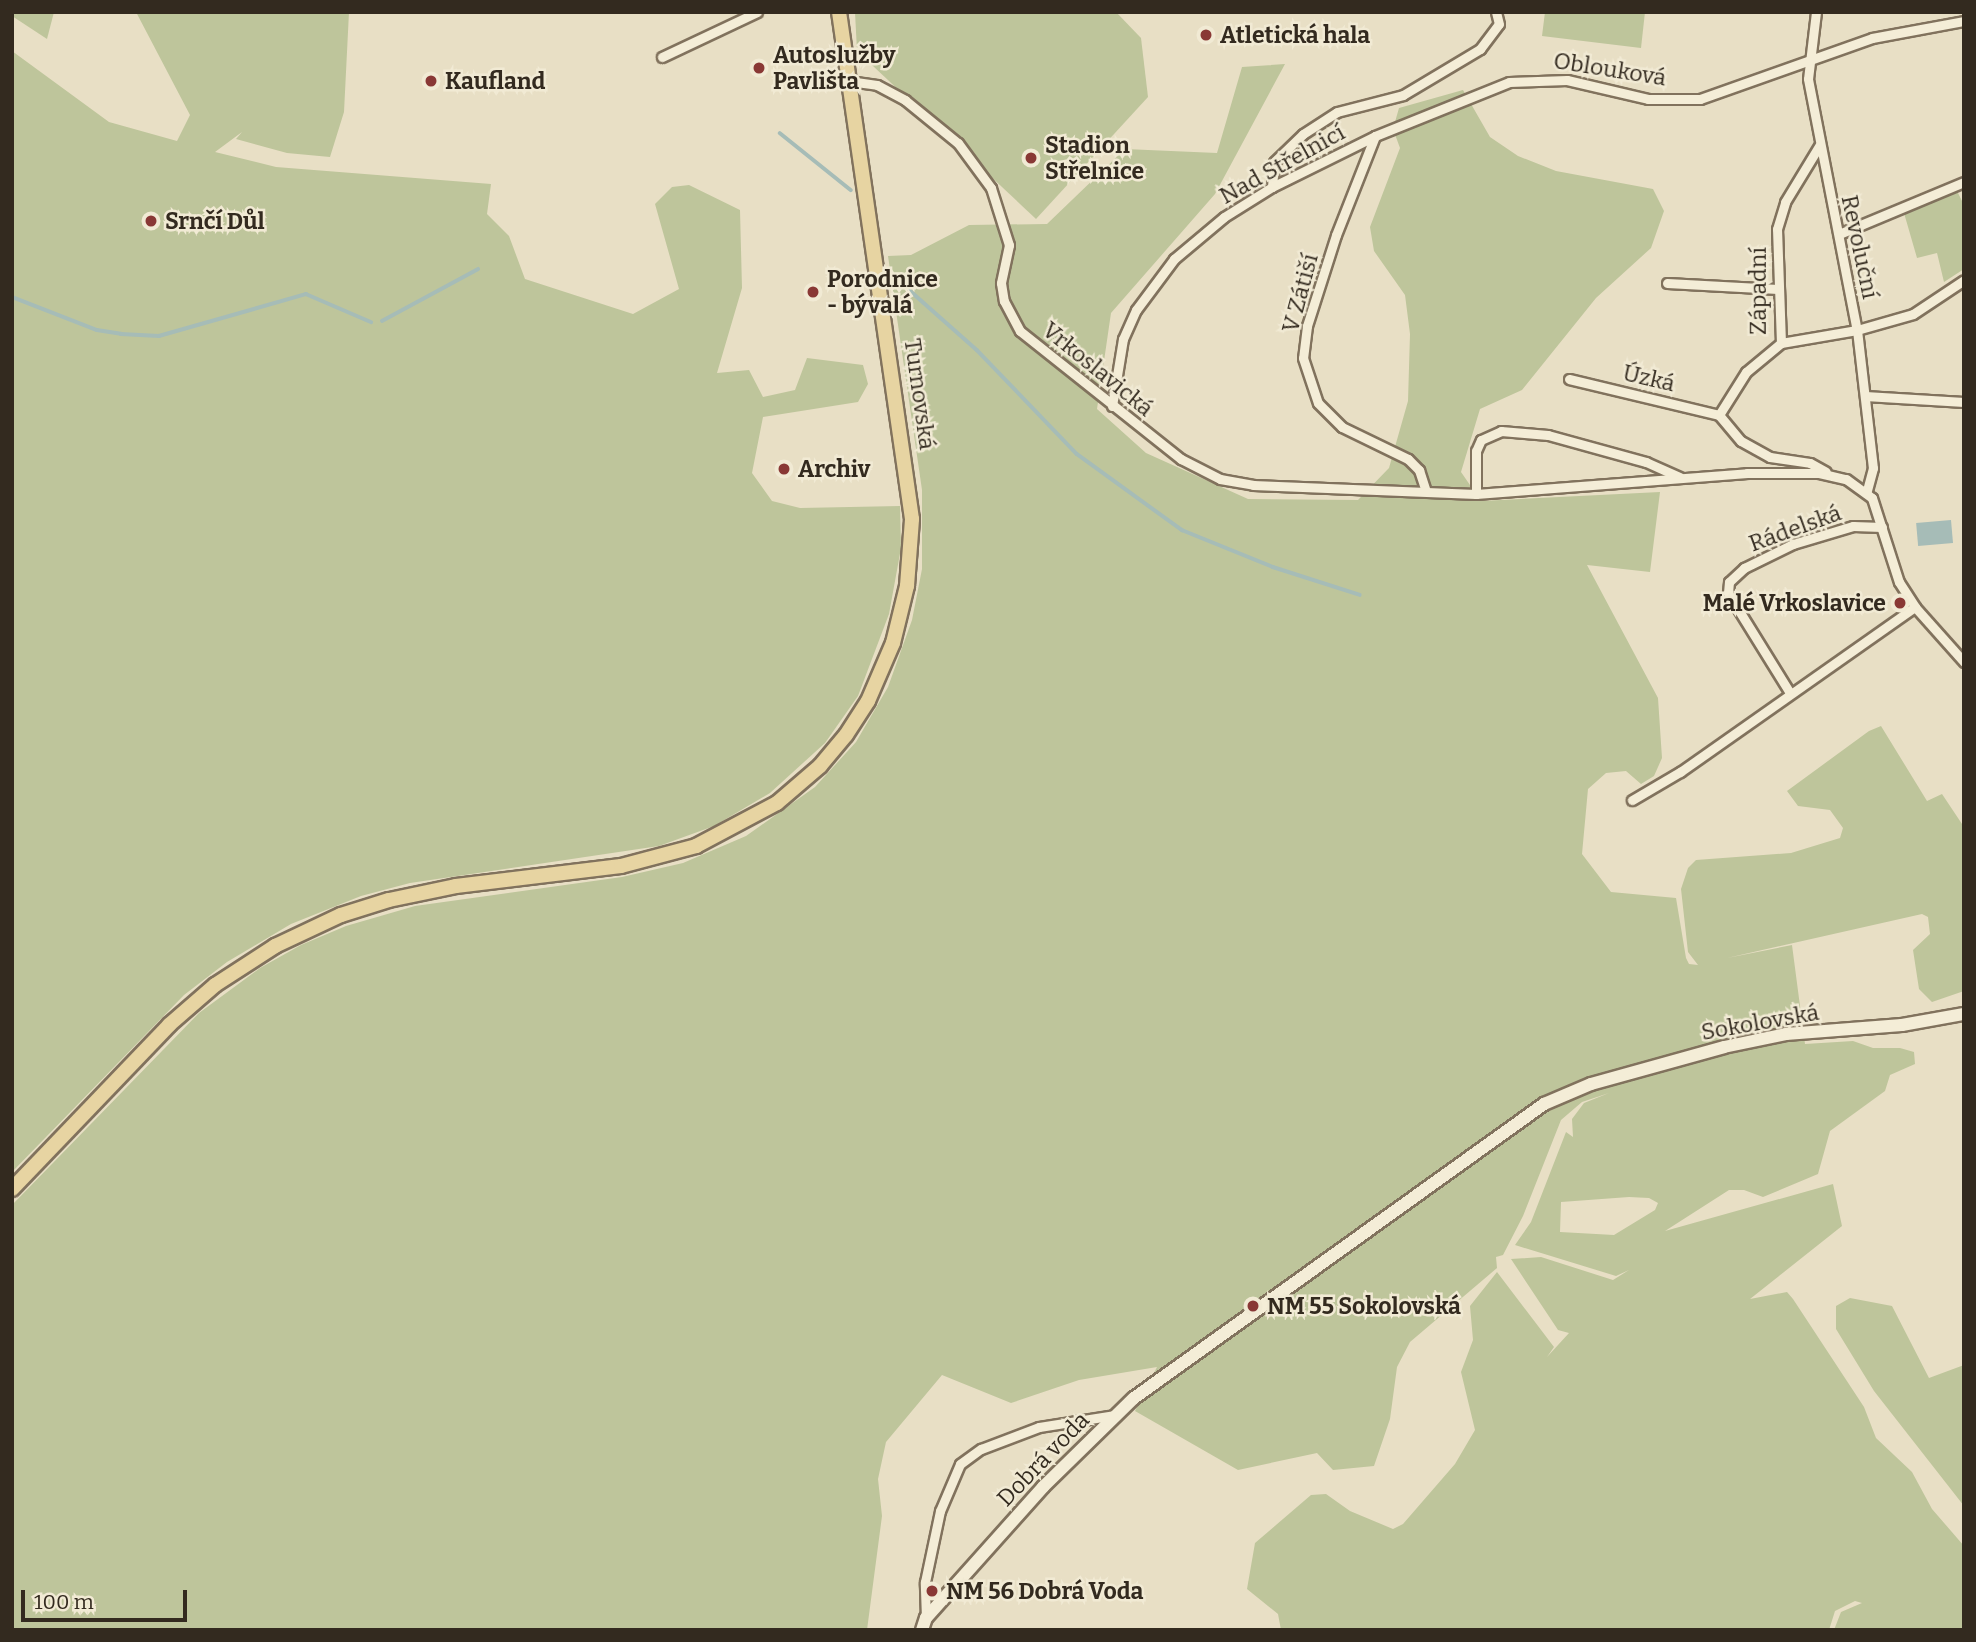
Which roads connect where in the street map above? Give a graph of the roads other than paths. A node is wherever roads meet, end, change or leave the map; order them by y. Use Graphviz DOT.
graph roads {
  1 [pos="757,12"];
  2 [pos="839,12"];
  3 [pos="1496,12"];
  4 [pos="1816,12"];
  5 [pos="1964,21"];
  6 [pos="662,57"];
  7 [pos="1807,58"];
  8 [pos="849,81"];
  9 [pos="1375,136"];
  10 [pos="1819,146"];
  11 [pos="1964,182"];
  12 [pos="1272,187"];
  13 [pos="1839,234"];
  14 [pos="1964,279"];
  15 [pos="1667,283"];
  16 [pos="1778,289"];
  17 [pos="1857,330"];
  18 [pos="1781,343"];
  19 [pos="1569,379"];
  20 [pos="1865,396"];
  21 [pos="1964,402"];
  22 [pos="1112,406"];
  23 [pos="1719,415"];
  24 [pos="1834,476"];
  25 [pos="1682,478"];
  26 [pos="1426,491"];
  27 [pos="1867,491"];
  28 [pos="1476,494"];
  29 [pos="1882,527"];
  30 [pos="1914,607"];
  31 [pos="1964,662"];
  32 [pos="1790,693"];
  33 [pos="1632,800"];
  34 [pos="1964,1014"];
  35 [pos="12,1189"];
  36 [pos="1115,1415"];
  37 [pos="924,1624"];
  1 -- 6 [label="street"];
  2 -- 8 [label="main road, Turnovská"];
  3 -- 12 [label="street"];
  4 -- 7 [label="street, Revoluční"];
  5 -- 7 [label="street, Oblouková"];
  7 -- 9 [label="street, Oblouková"];
  7 -- 10 [label="street, Revoluční"];
  8 -- 22 [label="street, Vrkoslavická"];
  8 -- 35 [label="main road, Turnovská"];
  9 -- 12 [label="street, Nad Střelnicí"];
  9 -- 26 [label="street, V Zátiší"];
  10 -- 13 [label="street, Revoluční"];
  10 -- 16 [label="street, Západní"];
  11 -- 13 [label="street"];
  12 -- 22 [label="street, Nad Střelnicí"];
  13 -- 17 [label="street, Revoluční"];
  14 -- 17 [label="street"];
  15 -- 16 [label="street"];
  16 -- 18 [label="street, Západní"];
  17 -- 18 [label="street"];
  17 -- 20 [label="street, Revoluční"];
  18 -- 23 [label="street, Západní"];
  19 -- 23 [label="street, Úzká"];
  20 -- 21 [label="street"];
  20 -- 27 [label="street, Revoluční"];
  22 -- 26 [label="street, Vrkoslavická"];
  23 -- 24 [label="street"];
  24 -- 25 [label="street, Vrkoslavická"];
  24 -- 27 [label="street, Vrkoslavická"];
  25 -- 28 [label="street, Vrkoslavická"];
  25 -- 28 [label="street, Vrkoslavická"];
  26 -- 28 [label="street, Vrkoslavická"];
  27 -- 29 [label="street"];
  29 -- 30 [label="street"];
  29 -- 32 [label="street, Rádelská"];
  30 -- 31 [label="street"];
  30 -- 32 [label="street"];
  32 -- 33 [label="street"];
  34 -- 36 [label="street, Sokolovská"];
  36 -- 37 [label="street, Dobrá voda"];
  36 -- 37 [label="street, Dobrá voda"];
}
